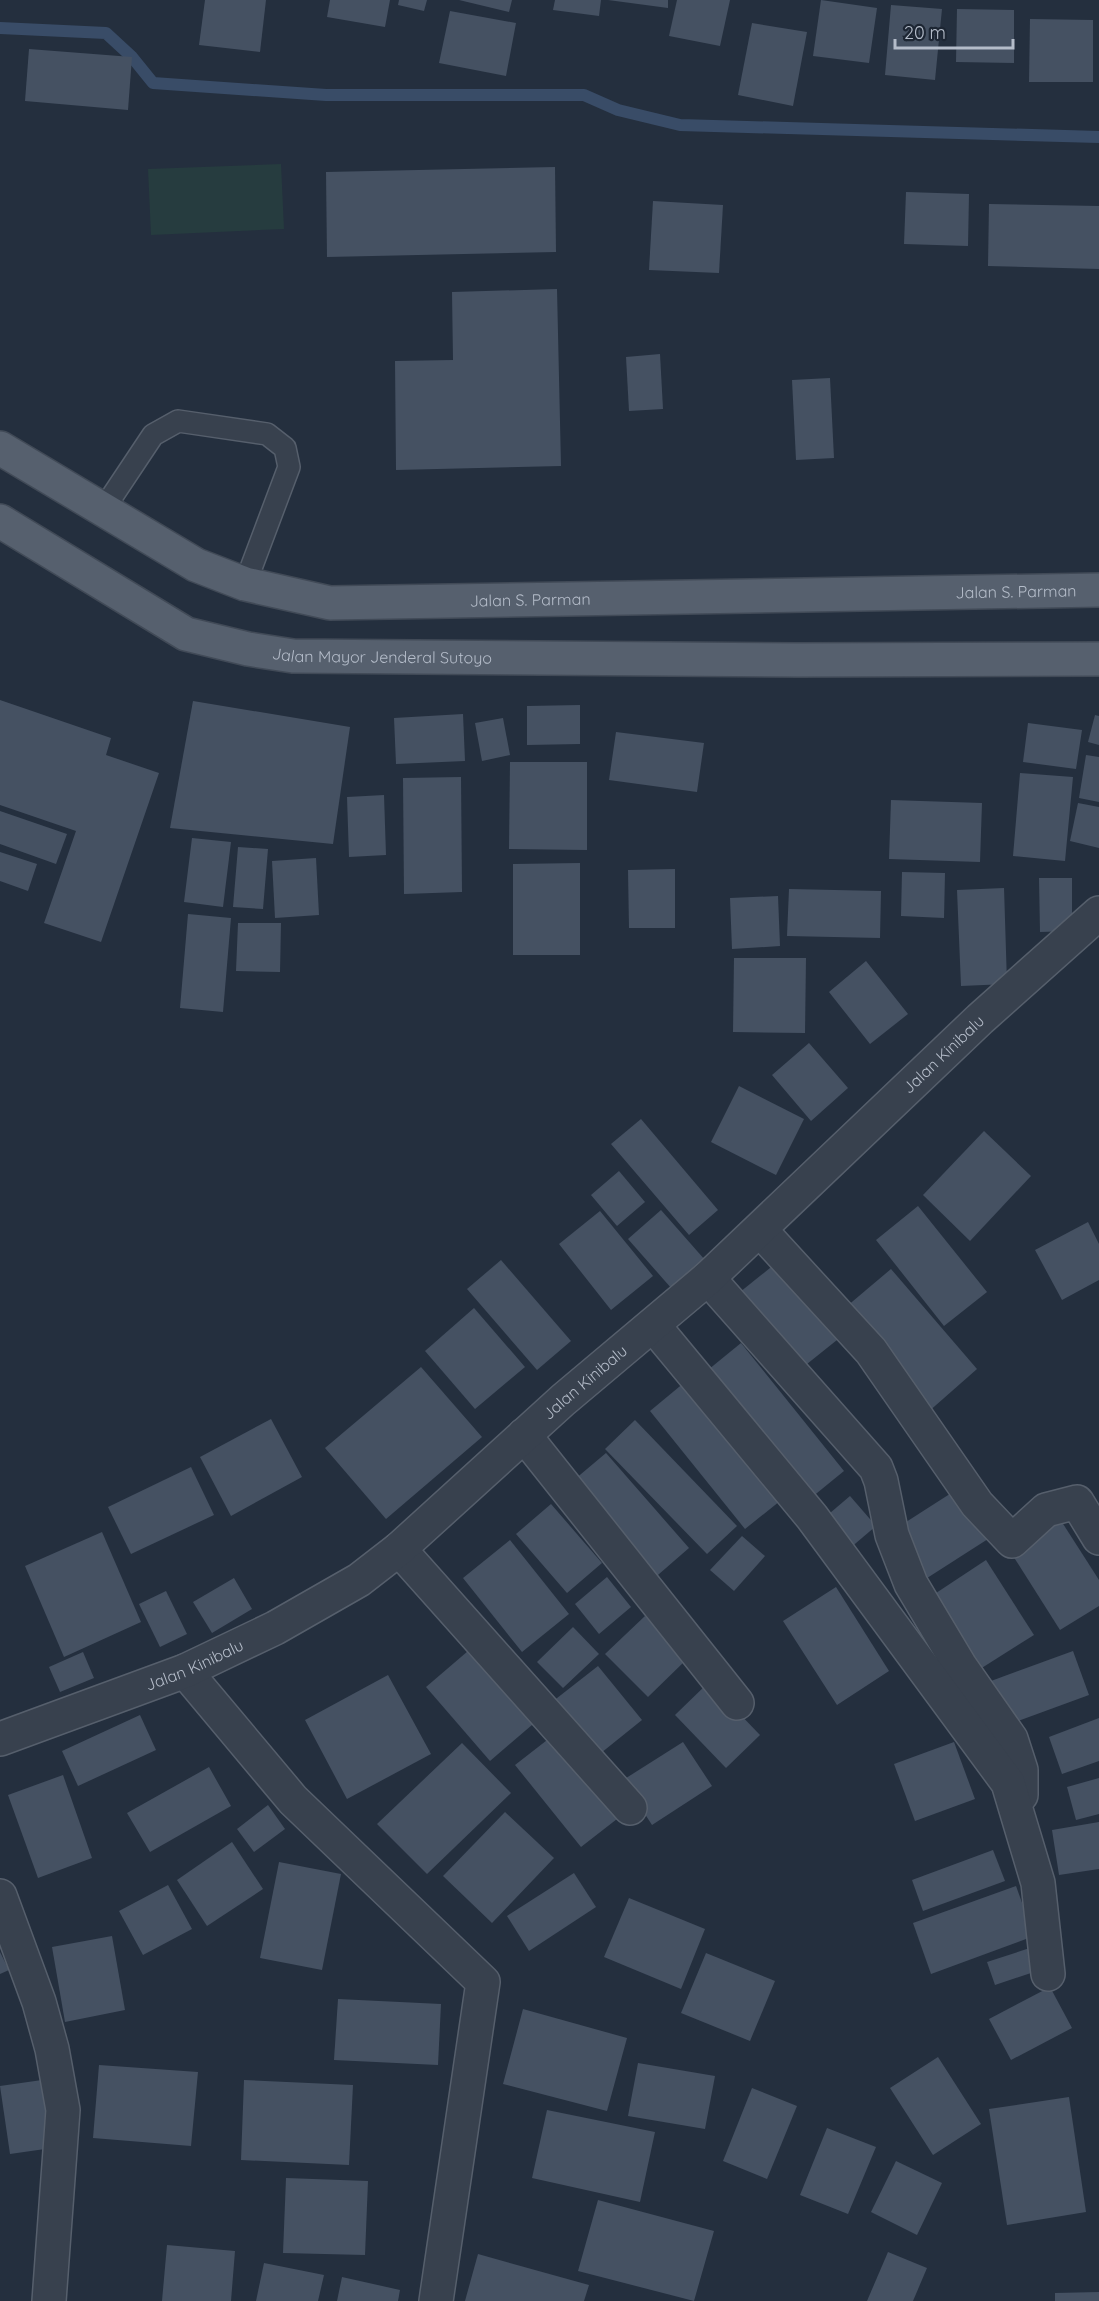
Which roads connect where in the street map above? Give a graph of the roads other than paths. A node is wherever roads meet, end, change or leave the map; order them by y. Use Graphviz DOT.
graph roads {
  1 [pos="0,448"];
  2 [pos="103,510"];
  3 [pos="0,521"];
  4 [pos="245,584"];
  5 [pos="1099,590"];
  6 [pos="1099,659"];
  7 [pos="1099,913"];
  8 [pos="760,1230"];
  9 [pos="708,1278"];
  10 [pos="653,1325"];
  11 [pos="524,1435"];
  12 [pos="1099,1538"];
  13 [pos="399,1549"];
  14 [pos="185,1671"];
  15 [pos="737,1703"];
  16 [pos="0,1739"];
  17 [pos="630,1808"];
  18 [pos="1021,1826"];
  19 [pos="0,1896"];
  20 [pos="1048,1974"];
  21 [pos="49,2301"];
  22 [pos="436,2301"];
  1 -- 2 [label="main road, Jalan S. Parman"];
  2 -- 4 [label="main road, Jalan S. Parman"];
  2 -- 4 [label="lane"];
  3 -- 6 [label="main road, Jalan Mayor Jenderal Sutoyo"];
  4 -- 5 [label="main road, Jalan S. Parman"];
  7 -- 8 [label="street, Jalan Kinibalu"];
  8 -- 9 [label="street, Jalan Kinibalu"];
  8 -- 12 [label="street"];
  9 -- 10 [label="street, Jalan Kinibalu"];
  9 -- 18 [label="street"];
  10 -- 11 [label="street, Jalan Kinibalu"];
  10 -- 18 [label="street"];
  11 -- 13 [label="street, Jalan Kinibalu"];
  11 -- 15 [label="street"];
  13 -- 14 [label="street, Jalan Kinibalu"];
  13 -- 17 [label="street"];
  14 -- 16 [label="street, Jalan Kinibalu"];
  14 -- 22 [label="street"];
  18 -- 20 [label="street"];
  19 -- 21 [label="street"];
}
